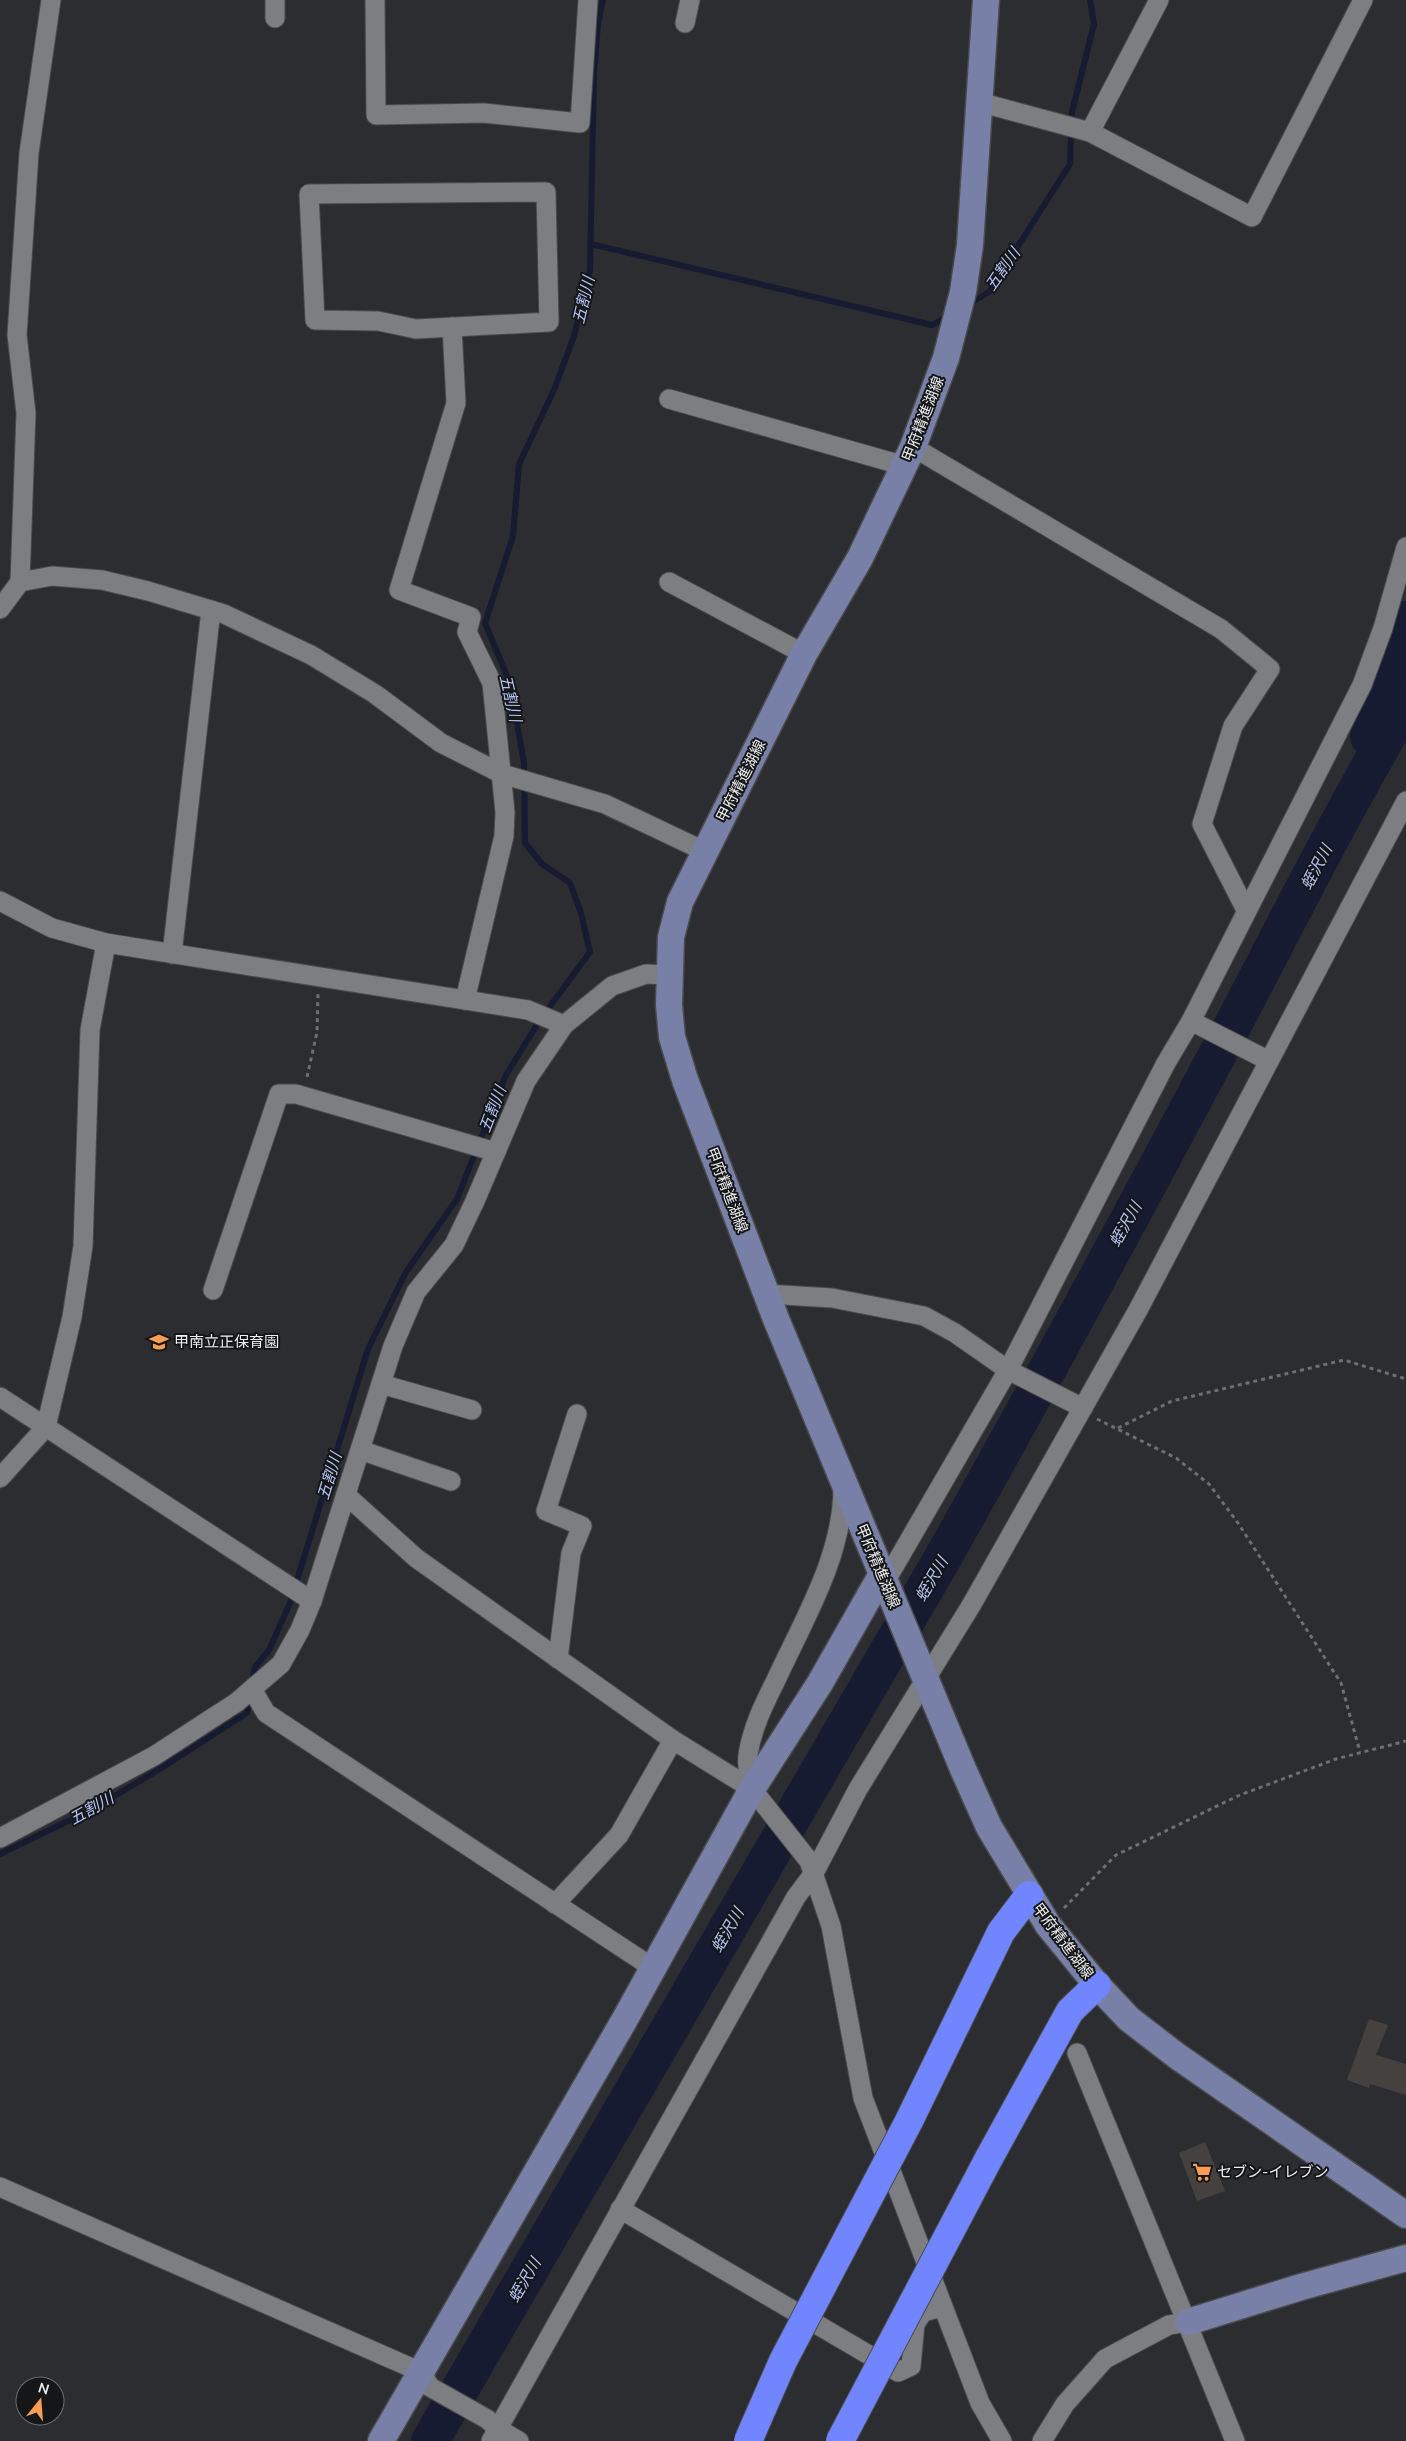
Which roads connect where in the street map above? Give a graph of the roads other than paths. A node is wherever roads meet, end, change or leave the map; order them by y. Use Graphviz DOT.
graph roads {
  1 [pos="51,0"];
  2 [pos="375,0"];
  3 [pos="588,0"];
  4 [pos="690,0"];
  5 [pos="986,0"];
  6 [pos="1159,0"];
  7 [pos="1363,0"];
  8 [pos="685,23"];
  9 [pos="979,102"];
  10 [pos="1088,131"];
  11 [pos="452,326"];
  12 [pos="670,399"];
  13 [pos="909,456"];
  14 [pos="1406,547"];
  15 [pos="20,582"];
  16 [pos="669,582"];
  17 [pos="0,609"];
  18 [pos="211,610"];
  19 [pos="804,654"];
  20 [pos="502,774"];
  21 [pos="1404,814"];
  22 [pos="704,851"];
  23 [pos="0,902"];
  24 [pos="1246,910"];
  25 [pos="106,943"];
  26 [pos="172,954"];
  27 [pos="669,975"];
  28 [pos="465,1000"];
  29 [pos="1195,1023"];
  30 [pos="564,1025"];
  31 [pos="1262,1057"];
  32 [pos="496,1152"];
  33 [pos="213,1290"];
  34 [pos="767,1294"];
  35 [pos="1011,1371"];
  36 [pos="381,1384"];
  37 [pos="0,1397"];
  38 [pos="1078,1405"];
  39 [pos="472,1410"];
  40 [pos="577,1414"];
  41 [pos="46,1427"];
  42 [pos="360,1450"];
  43 [pos="0,1478"];
  44 [pos="451,1481"];
  45 [pos="843,1483"];
  46 [pos="346,1495"];
  47 [pos="885,1582"];
  48 [pos="312,1601"];
  49 [pos="558,1658"];
  50 [pos="924,1675"];
  51 [pos="252,1689"];
  52 [pos="673,1740"];
  53 [pos="756,1795"];
  54 [pos="0,1838"];
  55 [pos="811,1867"];
  56 [pos="1029,1895"];
  57 [pos="555,1904"];
  58 [pos="653,1968"];
  59 [pos="1097,1985"];
  60 [pos="1077,2053"];
  61 [pos="0,2187"];
  62 [pos="620,2209"];
  63 [pos="1406,2215"];
  64 [pos="1406,2258"];
  65 [pos="942,2307"];
  66 [pos="1188,2322"];
  67 [pos="425,2380"];
  68 [pos="492,2430"];
  69 [pos="382,2441"];
  70 [pos="519,2441"];
  71 [pos="748,2441"];
  72 [pos="840,2441"];
  73 [pos="1002,2441"];
  74 [pos="1042,2441"];
  75 [pos="1235,2441"];
  1 -- 15 [label="street"];
  2 -- 3 [label="street"];
  4 -- 8 [label="street"];
  5 -- 9 [label="main road, 甲府精進湖線"];
  6 -- 10 [label="street"];
  7 -- 10 [label="street"];
  9 -- 10 [label="street"];
  9 -- 13 [label="main road, 甲府精進湖線"];
  11 -- 11 [label="street"];
  11 -- 20 [label="street"];
  12 -- 13 [label="street"];
  13 -- 19 [label="main road, 甲府精進湖線"];
  13 -- 24 [label="street"];
  14 -- 24 [label="street"];
  15 -- 17 [label="street"];
  15 -- 18 [label="street"];
  16 -- 19 [label="street"];
  18 -- 20 [label="street"];
  18 -- 26 [label="street"];
  19 -- 22 [label="main road, 甲府精進湖線"];
  20 -- 22 [label="street"];
  20 -- 28 [label="street"];
  21 -- 31 [label="street"];
  22 -- 27 [label="main road, 甲府精進湖線"];
  23 -- 25 [label="street"];
  24 -- 29 [label="street"];
  25 -- 26 [label="street"];
  25 -- 41 [label="street"];
  26 -- 28 [label="street"];
  27 -- 30 [label="street"];
  27 -- 34 [label="main road, 甲府精進湖線"];
  28 -- 30 [label="street"];
  29 -- 31 [label="street"];
  29 -- 35 [label="street"];
  30 -- 32 [label="street"];
  31 -- 38 [label="street"];
  32 -- 33 [label="street"];
  32 -- 36 [label="street"];
  34 -- 35 [label="street"];
  34 -- 45 [label="main road, 甲府精進湖線"];
  35 -- 38 [label="street"];
  35 -- 47 [label="street"];
  36 -- 39 [label="street"];
  36 -- 42 [label="street"];
  37 -- 41 [label="street"];
  38 -- 50 [label="street"];
  40 -- 49 [label="street"];
  41 -- 43 [label="street"];
  41 -- 48 [label="street"];
  42 -- 44 [label="street"];
  42 -- 46 [label="street"];
  45 -- 47 [label="main road, 甲府精進湖線"];
  45 -- 53 [label="street"];
  46 -- 48 [label="street"];
  46 -- 49 [label="street"];
  47 -- 50 [label="main road, 甲府精進湖線"];
  47 -- 53 [label="main road"];
  48 -- 51 [label="street"];
  49 -- 52 [label="street"];
  50 -- 55 [label="street"];
  50 -- 56 [label="main road, 甲府精進湖線"];
  51 -- 54 [label="street"];
  51 -- 57 [label="street"];
  52 -- 53 [label="street"];
  52 -- 57 [label="street"];
  53 -- 55 [label="street"];
  53 -- 58 [label="main road"];
  55 -- 62 [label="street"];
  55 -- 65 [label="street"];
  56 -- 59 [label="main road, 甲府精進湖線"];
  56 -- 71 [label="highway, bridge"];
  57 -- 58 [label="street"];
  58 -- 67 [label="main road"];
  59 -- 63 [label="main road, 甲府精進湖線"];
  59 -- 72 [label="highway, bridge"];
  60 -- 66 [label="street"];
  61 -- 67 [label="street"];
  62 -- 65 [label="street"];
  62 -- 68 [label="street"];
  64 -- 66 [label="main road"];
  65 -- 73 [label="street"];
  66 -- 74 [label="street"];
  66 -- 75 [label="street"];
  67 -- 68 [label="street"];
  67 -- 69 [label="main road"];
  68 -- 70 [label="street"];
}
